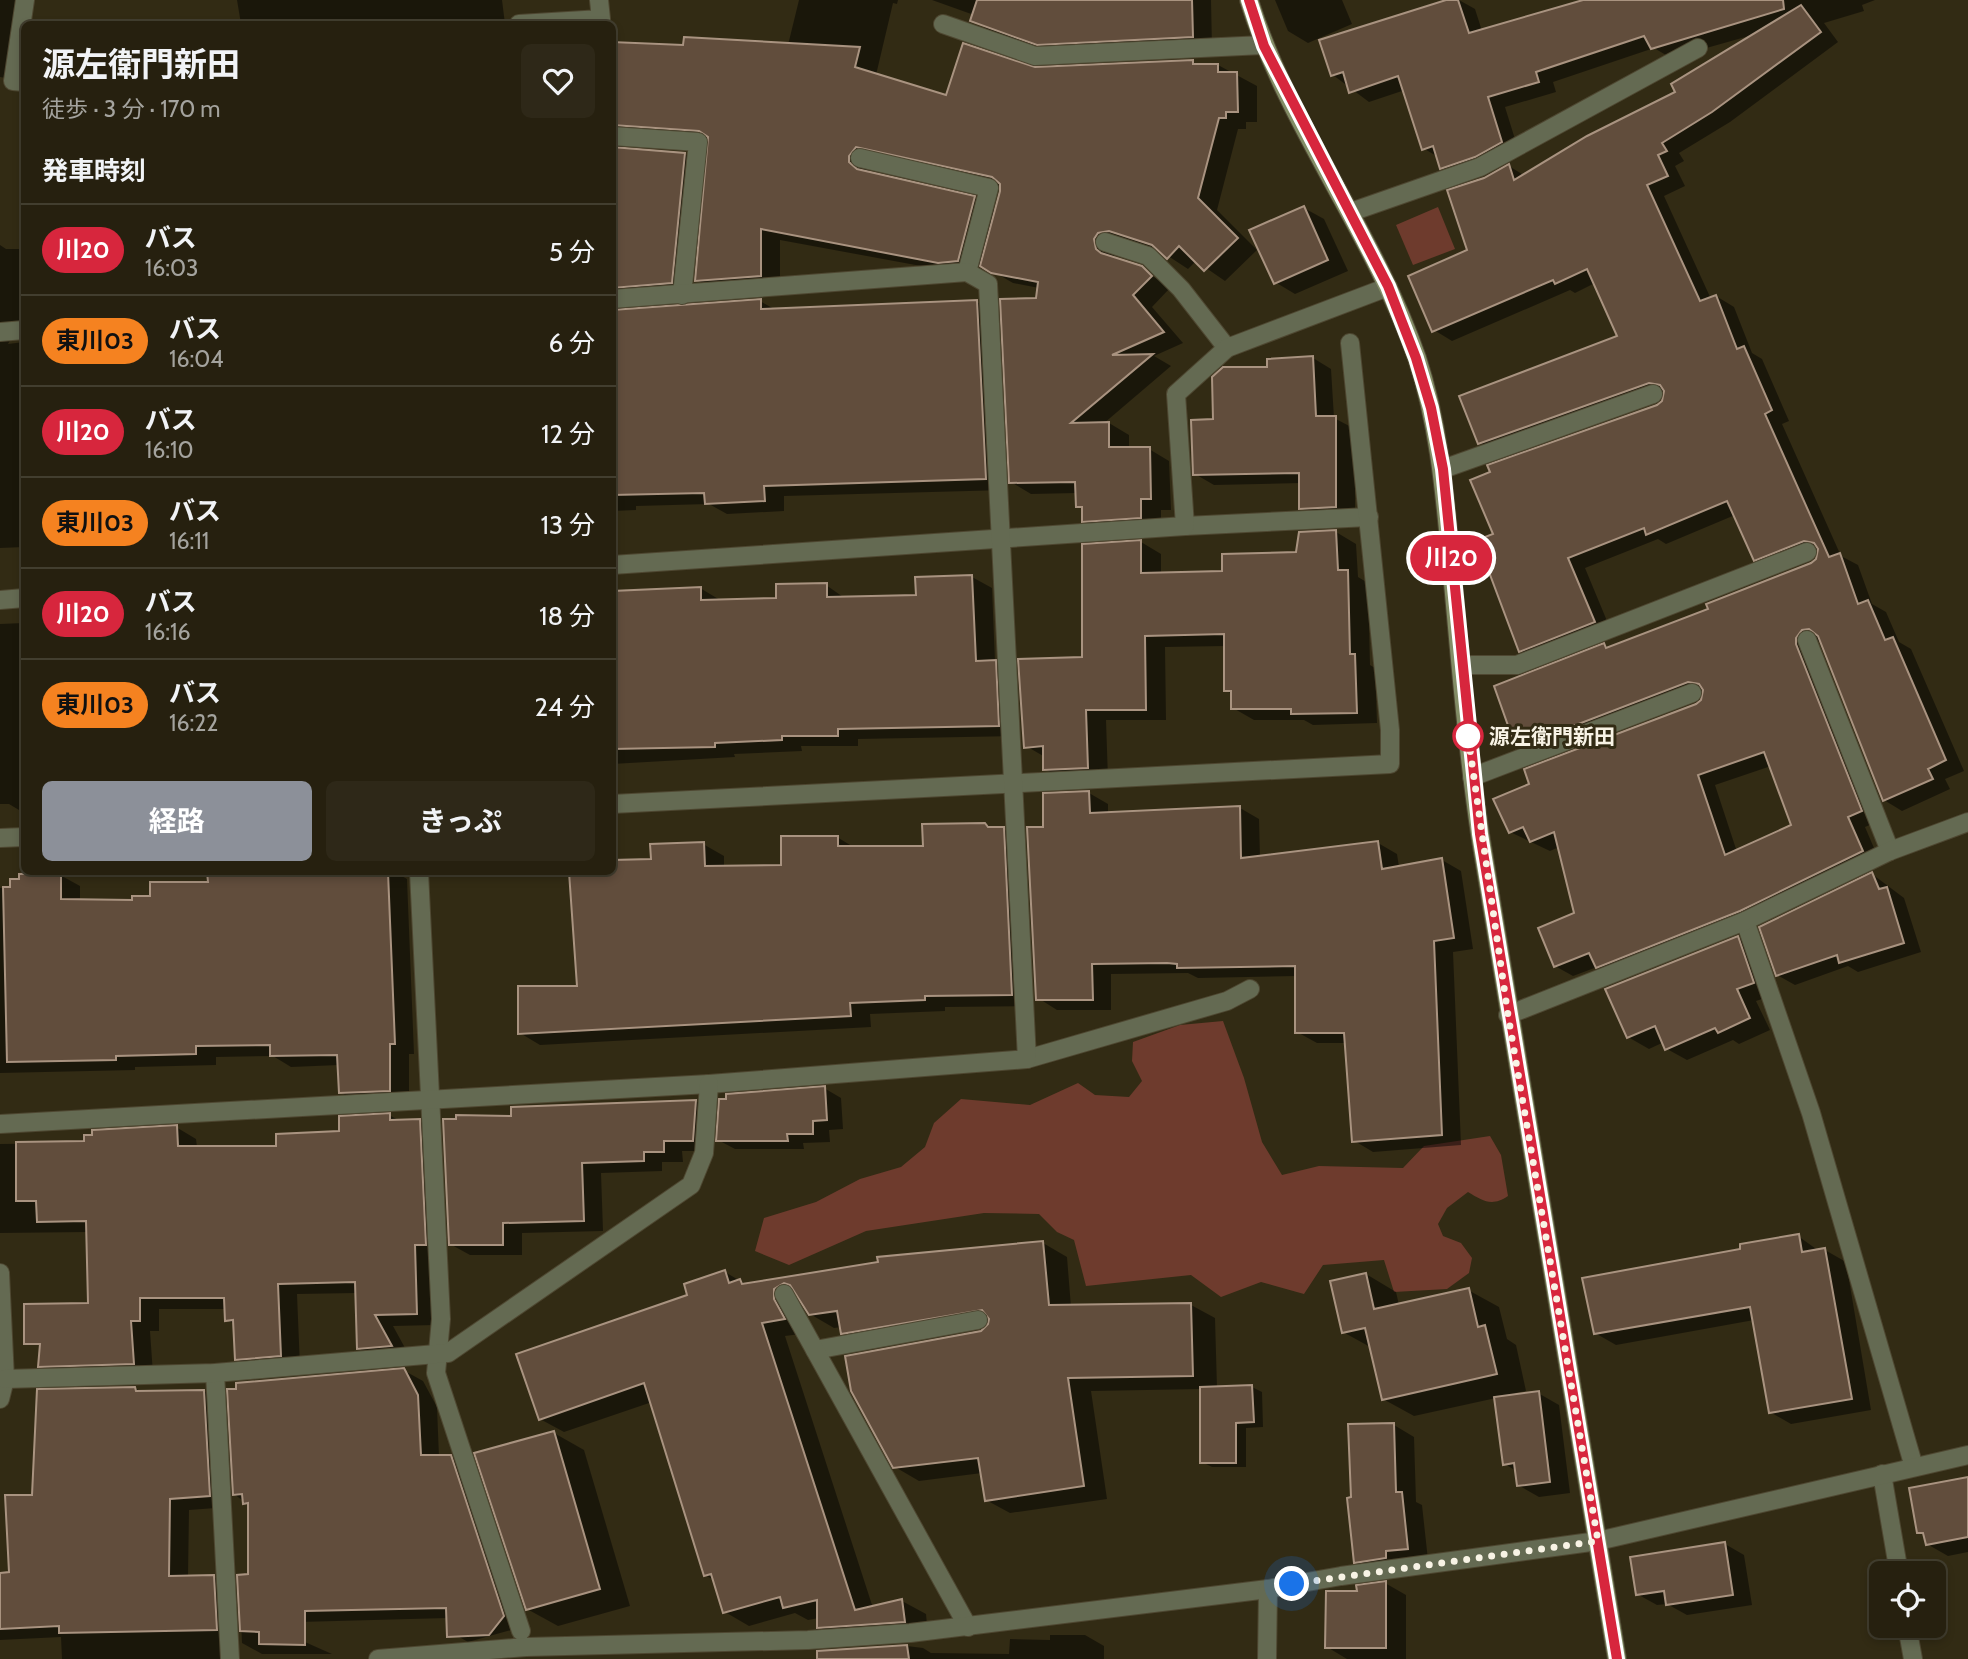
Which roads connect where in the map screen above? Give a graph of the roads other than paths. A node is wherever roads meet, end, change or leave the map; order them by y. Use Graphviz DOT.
graph roads {
  1 [pos="25,0"];
  2 [pos="599,0"];
  3 [pos="1250,0"];
  4 [pos="22,21"];
  5 [pos="568,21"];
  6 [pos="943,24"];
  7 [pos="21,27"];
  8 [pos="1264,46"];
  9 [pos="1698,48"];
  10 [pos="21,82"];
  11 [pos="616,135"];
  12 [pos="860,158"];
  13 [pos="1351,212"];
  14 [pos="1105,242"];
  15 [pos="967,272"];
  16 [pos="1388,286"];
  17 [pos="682,295"];
  18 [pos="616,299"];
  19 [pos="21,330"];
  20 [pos="0,331"];
  21 [pos="1350,343"];
  22 [pos="1227,348"];
  23 [pos="1653,394"];
  24 [pos="1443,469"];
  25 [pos="1369,517"];
  26 [pos="1185,526"];
  27 [pos="1003,538"];
  28 [pos="1807,552"];
  29 [pos="616,565"];
  30 [pos="21,598"];
  31 [pos="0,600"];
  32 [pos="1807,640"];
  33 [pos="1461,664"];
  34 [pos="1692,693"];
  35 [pos="1472,777"];
  36 [pos="1011,782"];
  37 [pos="616,804"];
  38 [pos="1968,822"];
  39 [pos="21,837"];
  40 [pos="0,838"];
  41 [pos="1890,851"];
  42 [pos="419,875"];
  43 [pos="1745,921"];
  44 [pos="1250,989"];
  45 [pos="1508,1015"];
  46 [pos="1027,1059"];
  47 [pos="709,1084"];
  48 [pos="430,1098"];
  49 [pos="0,1124"];
  50 [pos="0,1272"];
  51 [pos="784,1294"];
  52 [pos="978,1320"];
  53 [pos="815,1350"];
  54 [pos="438,1354"];
  55 [pos="215,1373"];
  56 [pos="5,1379"];
  57 [pos="0,1399"];
  58 [pos="1968,1455"];
  59 [pos="1914,1467"];
  60 [pos="1882,1474"];
  61 [pos="1598,1541"];
  62 [pos="1897,1561"];
  63 [pos="1268,1589"];
  64 [pos="968,1627"];
  65 [pos="521,1631"];
  66 [pos="1909,1638"];
  67 [pos="230,1659"];
  68 [pos="378,1659"];
  69 [pos="1267,1659"];
  70 [pos="1617,1659"];
  71 [pos="1913,1659"];
  1 -- 4 [label="street"];
  2 -- 5 [label="street"];
  3 -- 8 [label="street"];
  6 -- 8 [label="street"];
  7 -- 10 [label="street"];
  8 -- 13 [label="street"];
  9 -- 13 [label="street"];
  11 -- 17 [label="street"];
  12 -- 15 [label="street"];
  13 -- 16 [label="street"];
  14 -- 22 [label="street"];
  15 -- 17 [label="street"];
  15 -- 27 [label="street"];
  16 -- 22 [label="street"];
  16 -- 24 [label="street"];
  17 -- 18 [label="street"];
  19 -- 20 [label="street"];
  21 -- 25 [label="street"];
  22 -- 26 [label="street"];
  23 -- 24 [label="street"];
  24 -- 33 [label="street"];
  25 -- 26 [label="street"];
  25 -- 36 [label="street"];
  26 -- 27 [label="street"];
  27 -- 29 [label="street"];
  27 -- 36 [label="street"];
  28 -- 33 [label="street"];
  30 -- 31 [label="street"];
  32 -- 41 [label="street"];
  33 -- 35 [label="street"];
  34 -- 35 [label="street"];
  35 -- 45 [label="street"];
  36 -- 37 [label="street"];
  36 -- 46 [label="street"];
  38 -- 41 [label="street"];
  39 -- 40 [label="street"];
  41 -- 43 [label="street"];
  42 -- 48 [label="street"];
  43 -- 45 [label="street"];
  43 -- 59 [label="street"];
  44 -- 46 [label="street"];
  45 -- 61 [label="street"];
  46 -- 47 [label="street"];
  47 -- 48 [label="street"];
  47 -- 54 [label="street"];
  48 -- 49 [label="street"];
  48 -- 54 [label="street"];
  50 -- 56 [label="street"];
  51 -- 53 [label="street"];
  52 -- 53 [label="street"];
  53 -- 64 [label="street"];
  54 -- 55 [label="street"];
  54 -- 65 [label="street"];
  55 -- 56 [label="street"];
  55 -- 67 [label="street"];
  56 -- 57 [label="street"];
  58 -- 59 [label="street"];
  59 -- 60 [label="street"];
  60 -- 61 [label="street"];
  60 -- 62 [label="street"];
  61 -- 63 [label="street"];
  61 -- 70 [label="street"];
  63 -- 64 [label="street"];
  63 -- 69 [label="street"];
  64 -- 68 [label="street"];
  66 -- 71 [label="street"];
}
